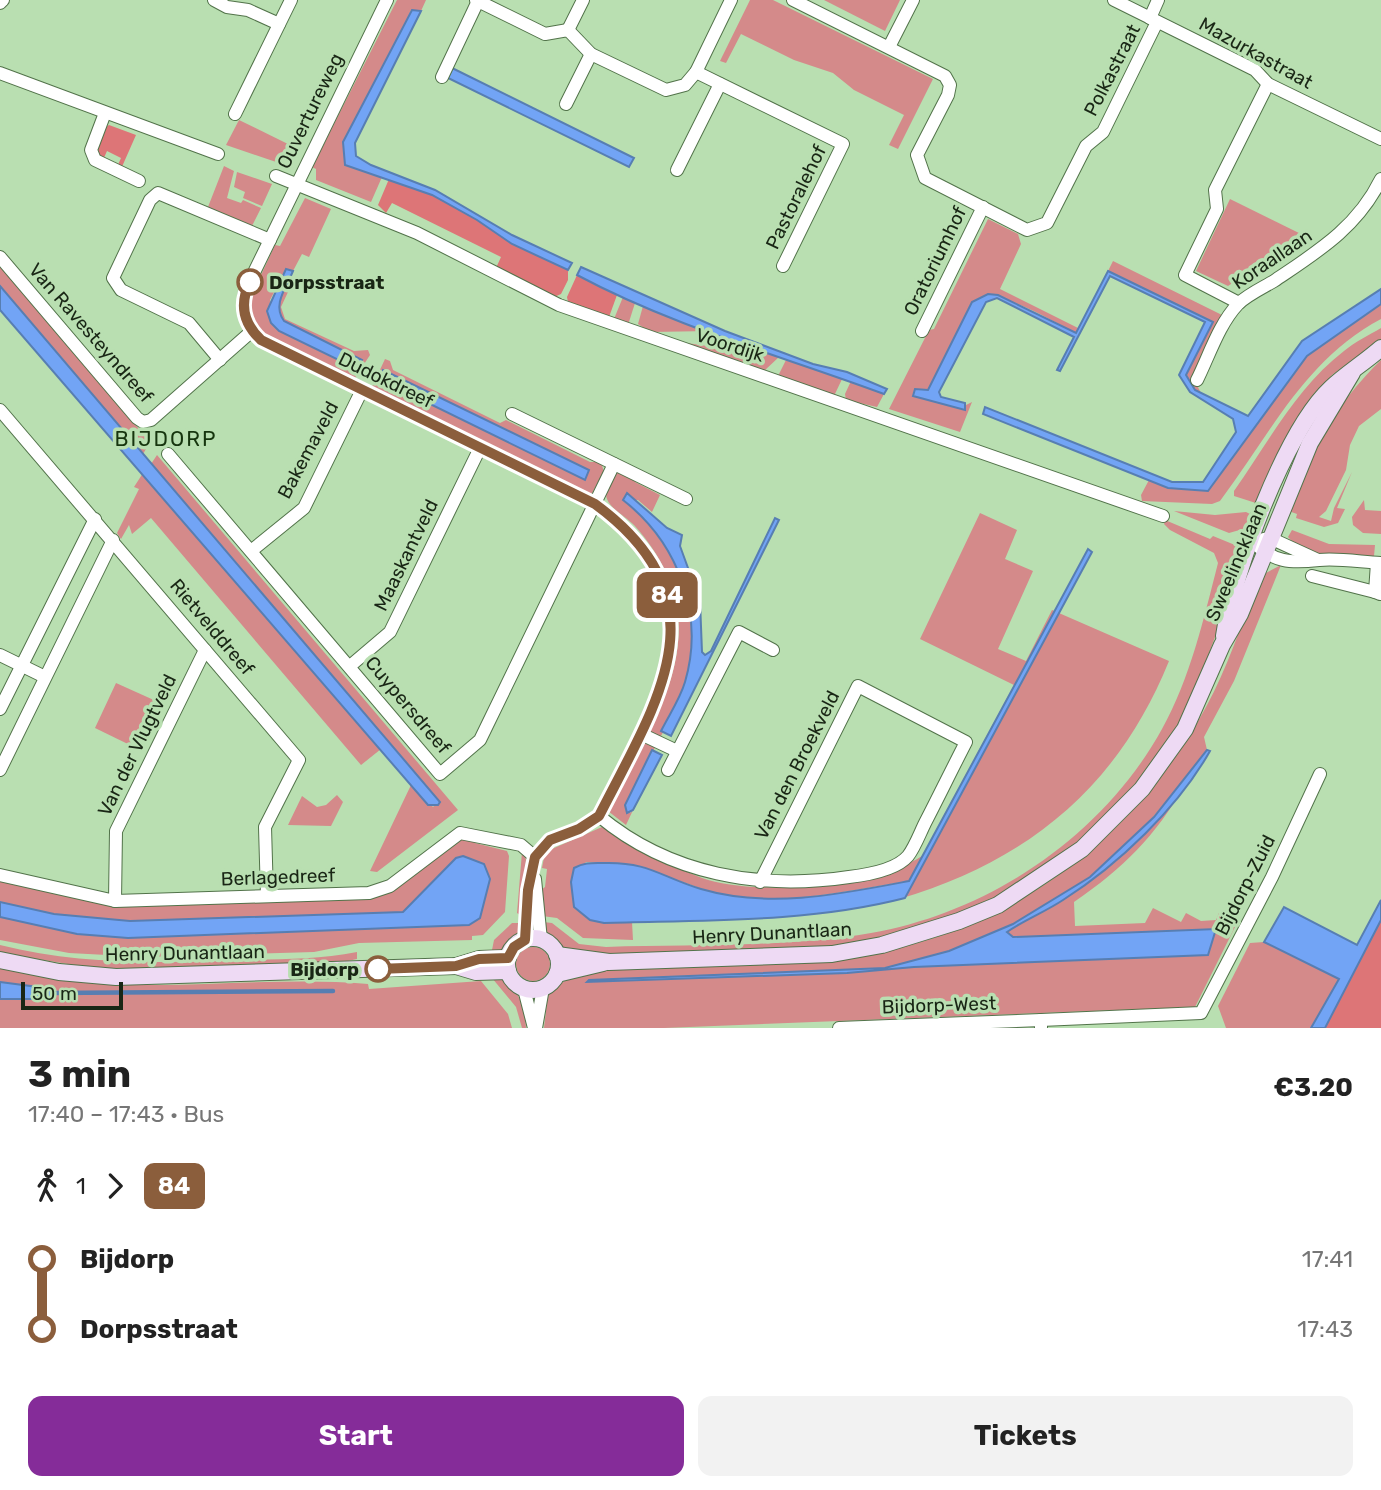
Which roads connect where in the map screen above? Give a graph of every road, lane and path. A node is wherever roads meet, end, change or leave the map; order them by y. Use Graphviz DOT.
graph roads {
  1 [pos="214,0"];
  2 [pos="291,0"];
  3 [pos="387,0"];
  4 [pos="583,0"];
  5 [pos="731,0"];
  6 [pos="793,0"];
  7 [pos="913,0"];
  8 [pos="1114,0"];
  9 [pos="1158,0"];
  10 [pos="477,1"];
  11 [pos="812,4"];
  12 [pos="1154,20"];
  13 [pos="279,24"];
  14 [pos="568,30"];
  15 [pos="889,47"];
  16 [pos="591,54"];
  17 [pos="696,72"];
  18 [pos="0,73"];
  19 [pos="442,77"];
  20 [pos="720,84"];
  21 [pos="1268,84"];
  22 [pos="566,104"];
  23 [pos="105,113"];
  24 [pos="235,114"];
  25 [pos="1381,139"];
  26 [pos="218,154"];
  27 [pos="677,170"];
  28 [pos="276,176"];
  29 [pos="1381,179"];
  30 [pos="139,181"];
  31 [pos="296,183"];
  32 [pos="983,207"];
  33 [pos="270,240"];
  34 [pos="0,257"];
  35 [pos="783,266"];
  36 [pos="1239,303"];
  37 [pos="252,331"];
  38 [pos="922,331"];
  39 [pos="1381,348"];
  40 [pos="220,360"];
  41 [pos="1352,373"];
  42 [pos="1197,380"];
  43 [pos="362,390"];
  44 [pos="512,414"];
  45 [pos="2,416"];
  46 [pos="480,448"];
  47 [pos="168,454"];
  48 [pos="614,464"];
  49 [pos="686,499"];
  50 [pos="595,504"];
  51 [pos="1163,516"];
  52 [pos="94,519"];
  53 [pos="113,540"];
  54 [pos="1252,541"];
  55 [pos="1267,546"];
  56 [pos="251,551"];
  57 [pos="1379,563"];
  58 [pos="1312,576"];
  59 [pos="1378,593"];
  60 [pos="1222,645"];
  61 [pos="205,650"];
  62 [pos="773,650"];
  63 [pos="0,655"];
  64 [pos="21,666"];
  65 [pos="350,666"];
  66 [pos="45,677"];
  67 [pos="0,709"];
  68 [pos="641,734"];
  69 [pos="677,751"];
  70 [pos="0,770"];
  71 [pos="668,770"];
  72 [pos="1320,774"];
  73 [pos="599,816"];
  74 [pos="535,857"];
  75 [pos="0,875"];
  76 [pos="760,882"];
  77 [pos="267,897"];
  78 [pos="115,901"];
  79 [pos="533,940"];
  80 [pos="557,955"];
  81 [pos="0,960"];
  82 [pos="609,962"];
  83 [pos="508,965"];
  84 [pos="557,974"];
  85 [pos="543,988"];
  86 [pos="524,989"];
  87 [pos="1201,1013"];
  88 [pos="1041,1024"];
  89 [pos="535,1028"];
  90 [pos="839,1028"];
  1 -- 13 [label="street"];
  2 -- 13 [label="street"];
  3 -- 31 [label="street, Ouvertureweg"];
  4 -- 14 [label="street"];
  5 -- 17 [label="street"];
  6 -- 11 [label="street"];
  7 -- 15 [label="street"];
  8 -- 12 [label="street, Mazurkastraat"];
  9 -- 12 [label="street, Polkastraat"];
  10 -- 14 [label="street"];
  10 -- 19 [label="street"];
  11 -- 15 [label="street"];
  12 -- 21 [label="street, Mazurkastraat"];
  12 -- 32 [label="street, Polkastraat"];
  13 -- 24 [label="street"];
  14 -- 16 [label="street"];
  15 -- 32 [label="street"];
  16 -- 17 [label="street"];
  16 -- 22 [label="street"];
  17 -- 20 [label="street"];
  18 -- 23 [label="street"];
  20 -- 27 [label="street"];
  20 -- 35 [label="street, Pastoralehof"];
  21 -- 25 [label="street, Mazurkastraat"];
  21 -- 36 [label="street"];
  23 -- 26 [label="street"];
  23 -- 30 [label="street"];
  28 -- 31 [label="street"];
  29 -- 36 [label="street, Koraallaan"];
  31 -- 33 [label="street, Ouvertureweg"];
  31 -- 51 [label="street, Voordijk"];
  32 -- 38 [label="street, Oratoriumhof"];
  33 -- 37 [label="street"];
  33 -- 40 [label="street"];
  34 -- 40 [label="street, Van Ravesteyndreef"];
  36 -- 42 [label="street, Koraallaan"];
  37 -- 40 [label="street, Van Ravesteyndreef"];
  37 -- 43 [label="street, Dudokdreef"];
  39 -- 41 [label="main road, Sweelincklaan"];
  41 -- 54 [label="main road, Sweelincklaan"];
  41 -- 55 [label="main road, Sweelincklaan"];
  43 -- 46 [label="street, Dudokdreef"];
  43 -- 56 [label="street, Bakemaveld"];
  44 -- 48 [label="street"];
  45 -- 52 [label="street, Rietvelddreef"];
  46 -- 50 [label="street, Dudokdreef"];
  46 -- 65 [label="street, Maaskantveld"];
  47 -- 56 [label="street, Cuypersdreef"];
  48 -- 49 [label="street"];
  48 -- 50 [label="street"];
  50 -- 65 [label="street, Cuypersdreef"];
  50 -- 68 [label="street, Dudokdreef"];
  52 -- 53 [label="street, Rietvelddreef"];
  52 -- 64 [label="street"];
  53 -- 61 [label="street, Rietvelddreef"];
  53 -- 66 [label="street"];
  54 -- 55 [label="street"];
  54 -- 60 [label="main road, Sweelincklaan"];
  55 -- 57 [label="street"];
  55 -- 60 [label="main road, Sweelincklaan"];
  56 -- 65 [label="street, Cuypersdreef"];
  57 -- 59 [label="street"];
  58 -- 59 [label="street"];
  60 -- 82 [label="main road, Henry Dunantlaan"];
  61 -- 77 [label="street, Rietvelddreef"];
  61 -- 78 [label="street, Van der Vlugtveld"];
  62 -- 69 [label="street"];
  63 -- 64 [label="street"];
  64 -- 66 [label="street"];
  64 -- 67 [label="street"];
  66 -- 70 [label="street"];
  68 -- 69 [label="street"];
  68 -- 73 [label="street, Dudokdreef"];
  69 -- 71 [label="street"];
  72 -- 87 [label="street, Bijdorp-Zuid"];
  73 -- 74 [label="street"];
  73 -- 76 [label="street, Van den Broekveld"];
  74 -- 77 [label="street, Berlagedreef"];
  74 -- 79 [label="street"];
  75 -- 78 [label="street, Berlagedreef"];
  76 -- 76 [label="street, Van den Broekveld"];
  77 -- 78 [label="street, Berlagedreef"];
  79 -- 80 [label="main road"];
  79 -- 83 [label="main road"];
  80 -- 82 [label="main road"];
  80 -- 84 [label="main road"];
  81 -- 83 [label="main road, Henry Dunantlaan"];
  82 -- 84 [label="main road"];
  83 -- 86 [label="main road"];
  84 -- 85 [label="main road"];
  85 -- 86 [label="main road"];
  85 -- 89 [label="street"];
  86 -- 89 [label="street"];
  87 -- 88 [label="street, Bijdorp-West"];
  88 -- 90 [label="street, Bijdorp-West"];
}
